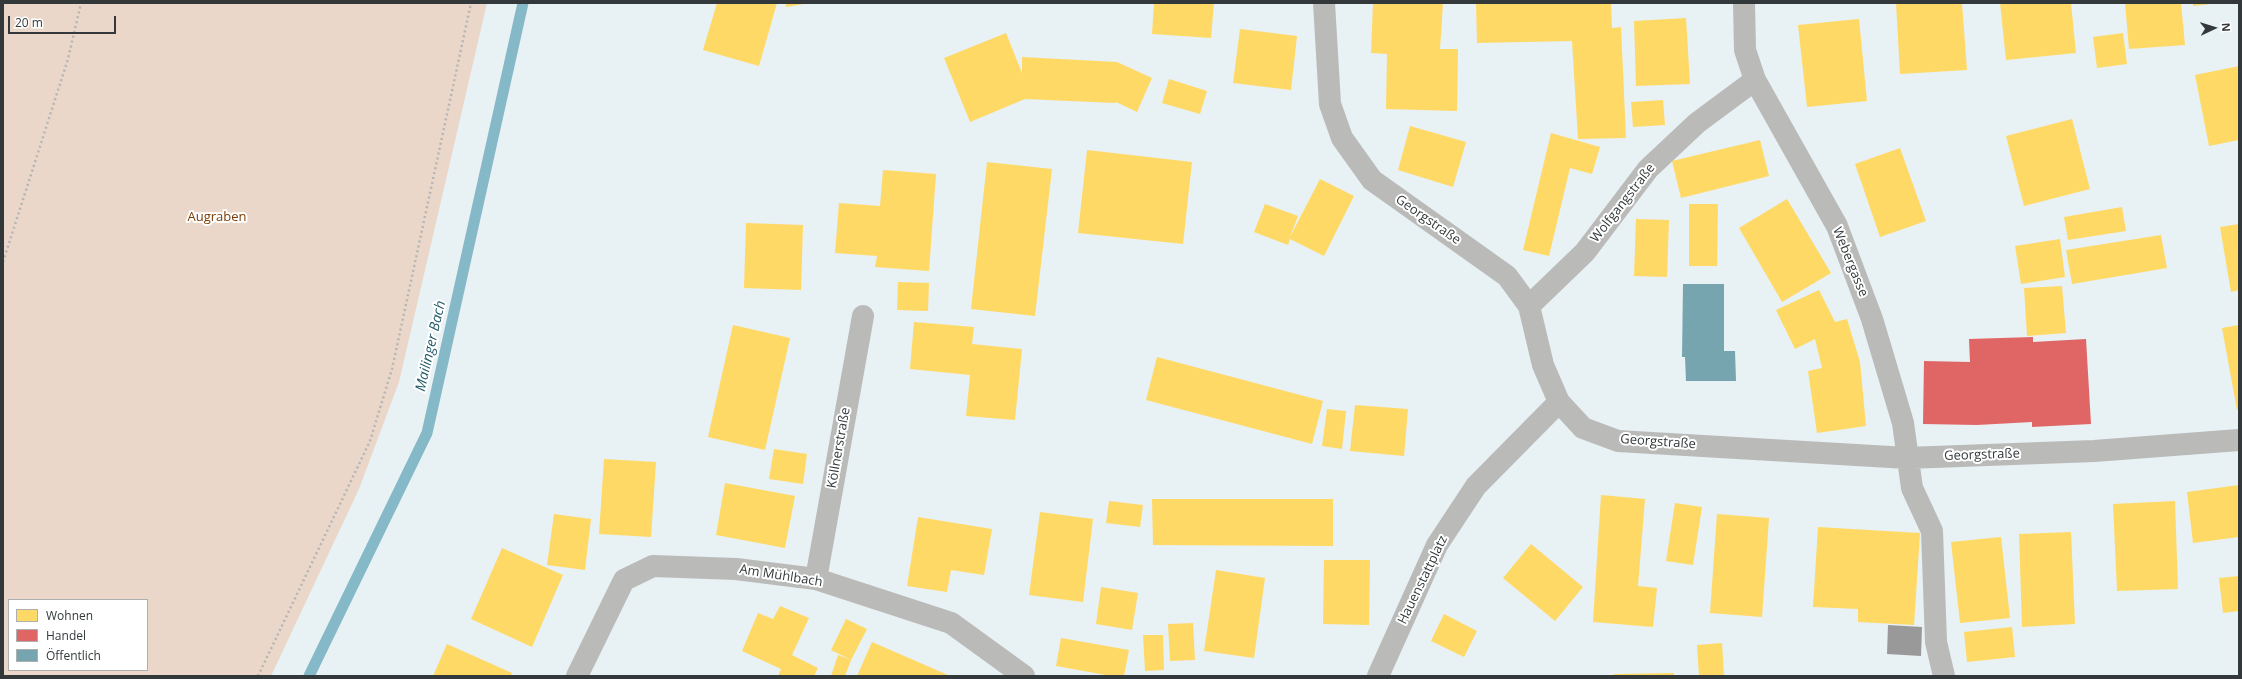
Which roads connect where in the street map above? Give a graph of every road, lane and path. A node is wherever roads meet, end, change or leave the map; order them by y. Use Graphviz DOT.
graph roads {
  1 [pos="81,3"];
  2 [pos="471,3"];
  3 [pos="1324,3"];
  4 [pos="1744,3"];
  5 [pos="1755,80"];
  6 [pos="3,262"];
  7 [pos="1529,306"];
  8 [pos="863,316"];
  9 [pos="1559,402"];
  10 [pos="2239,440"];
  11 [pos="1907,458"];
  12 [pos="816,579"];
  13 [pos="258,676"];
  14 [pos="578,676"];
  15 [pos="1024,676"];
  16 [pos="1378,676"];
  17 [pos="1944,676"];
  1 -- 6 [label="path"];
  2 -- 13 [label="path"];
  3 -- 7 [label="street, Georgstraße"];
  4 -- 5 [label="street"];
  5 -- 7 [label="street, Wolfgangstraße"];
  5 -- 11 [label="street, Webergasse"];
  7 -- 9 [label="street, Georgstraße"];
  8 -- 12 [label="street, Köllnerstraße"];
  9 -- 11 [label="street, Georgstraße"];
  9 -- 16 [label="street, Hauenstattplatz"];
  10 -- 11 [label="street, Georgstraße"];
  11 -- 17 [label="street, Webergasse"];
  12 -- 14 [label="street, Am Mühlbach"];
  12 -- 15 [label="street, Am Mühlbach"];
}
